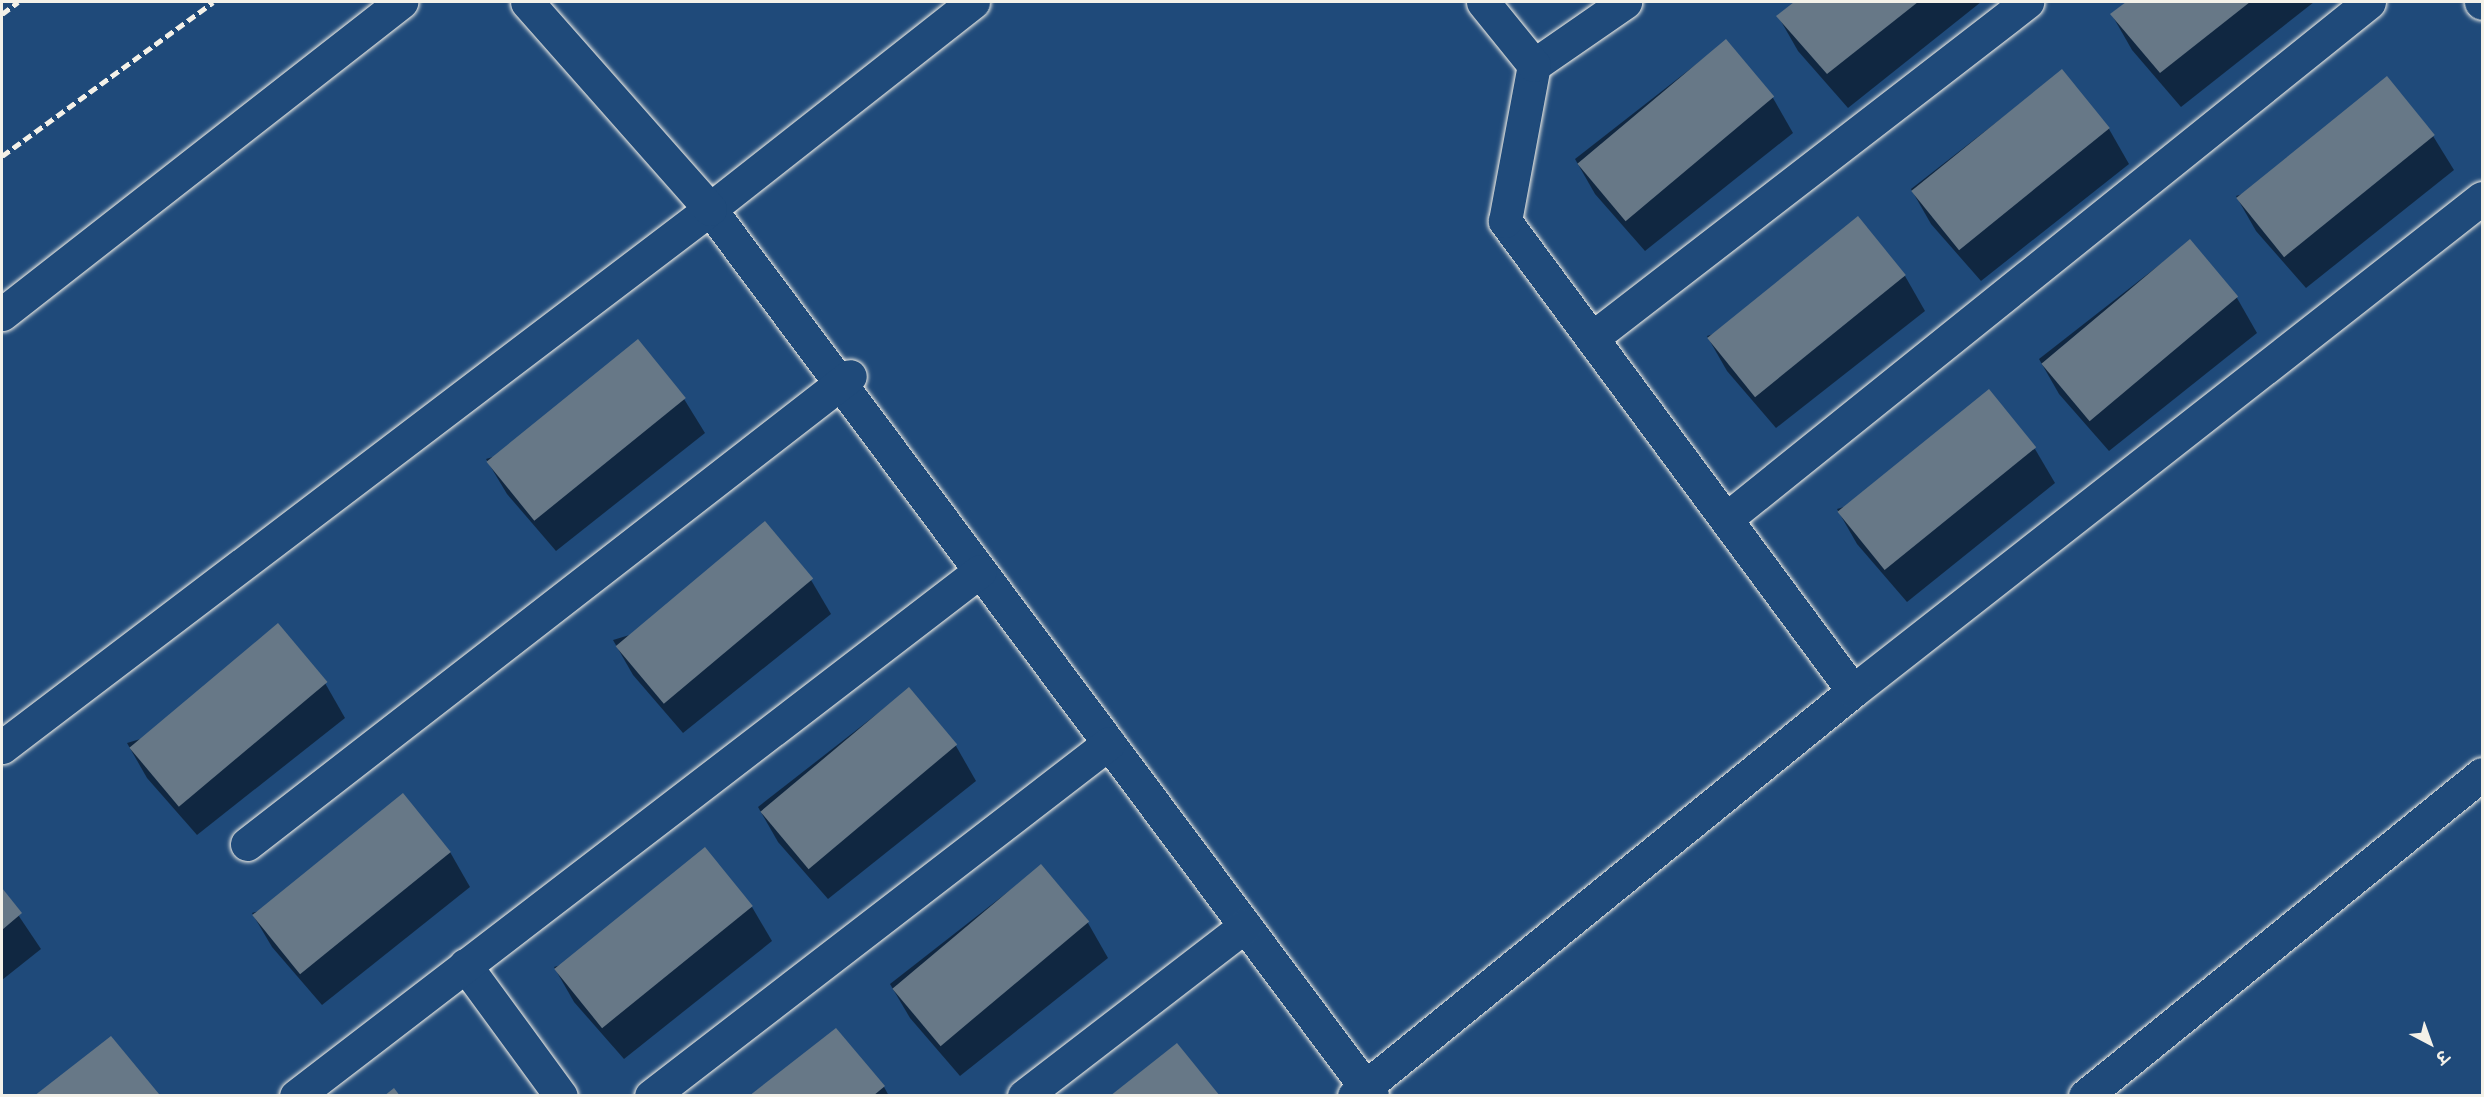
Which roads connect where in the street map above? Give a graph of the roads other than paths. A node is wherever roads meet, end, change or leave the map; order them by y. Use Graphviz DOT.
graph roads {
  1 [pos="401,2"];
  2 [pos="526,2"];
  3 [pos="973,2"];
  4 [pos="1483,2"];
  5 [pos="1625,2"];
  6 [pos="2026,2"];
  7 [pos="2369,2"];
  8 [pos="1534,65"];
  9 [pos="2482,198"];
  10 [pos="710,209"];
  11 [pos="2,314"];
  12 [pos="1592,338"];
  13 [pos="845,380"];
  14 [pos="1726,519"];
  15 [pos="980,571"];
  16 [pos="1853,691"];
  17 [pos="1109,743"];
  18 [pos="2,747"];
  19 [pos="2482,774"];
  20 [pos="247,844"];
  21 [pos="1245,926"];
  22 [pos="465,965"];
  23 [pos="1364,1093"];
  24 [pos="296,1095"];
  25 [pos="561,1095"];
  26 [pos="651,1095"];
  27 [pos="1024,1095"];
  28 [pos="2085,1095"];
  1 -- 11 [label="lane"];
  2 -- 10 [label="lane"];
  3 -- 10 [label="lane"];
  4 -- 8 [label="lane"];
  5 -- 8 [label="lane"];
  6 -- 12 [label="lane"];
  7 -- 14 [label="lane"];
  8 -- 12 [label="lane"];
  9 -- 16 [label="lane"];
  10 -- 13 [label="lane"];
  10 -- 18 [label="lane"];
  12 -- 14 [label="lane"];
  13 -- 15 [label="lane"];
  13 -- 20 [label="lane"];
  14 -- 16 [label="lane"];
  15 -- 17 [label="lane"];
  15 -- 22 [label="lane"];
  16 -- 23 [label="lane"];
  17 -- 21 [label="lane"];
  17 -- 26 [label="lane"];
  19 -- 28 [label="lane"];
  21 -- 23 [label="lane"];
  21 -- 27 [label="lane"];
  22 -- 24 [label="lane"];
  22 -- 25 [label="lane"];
}
